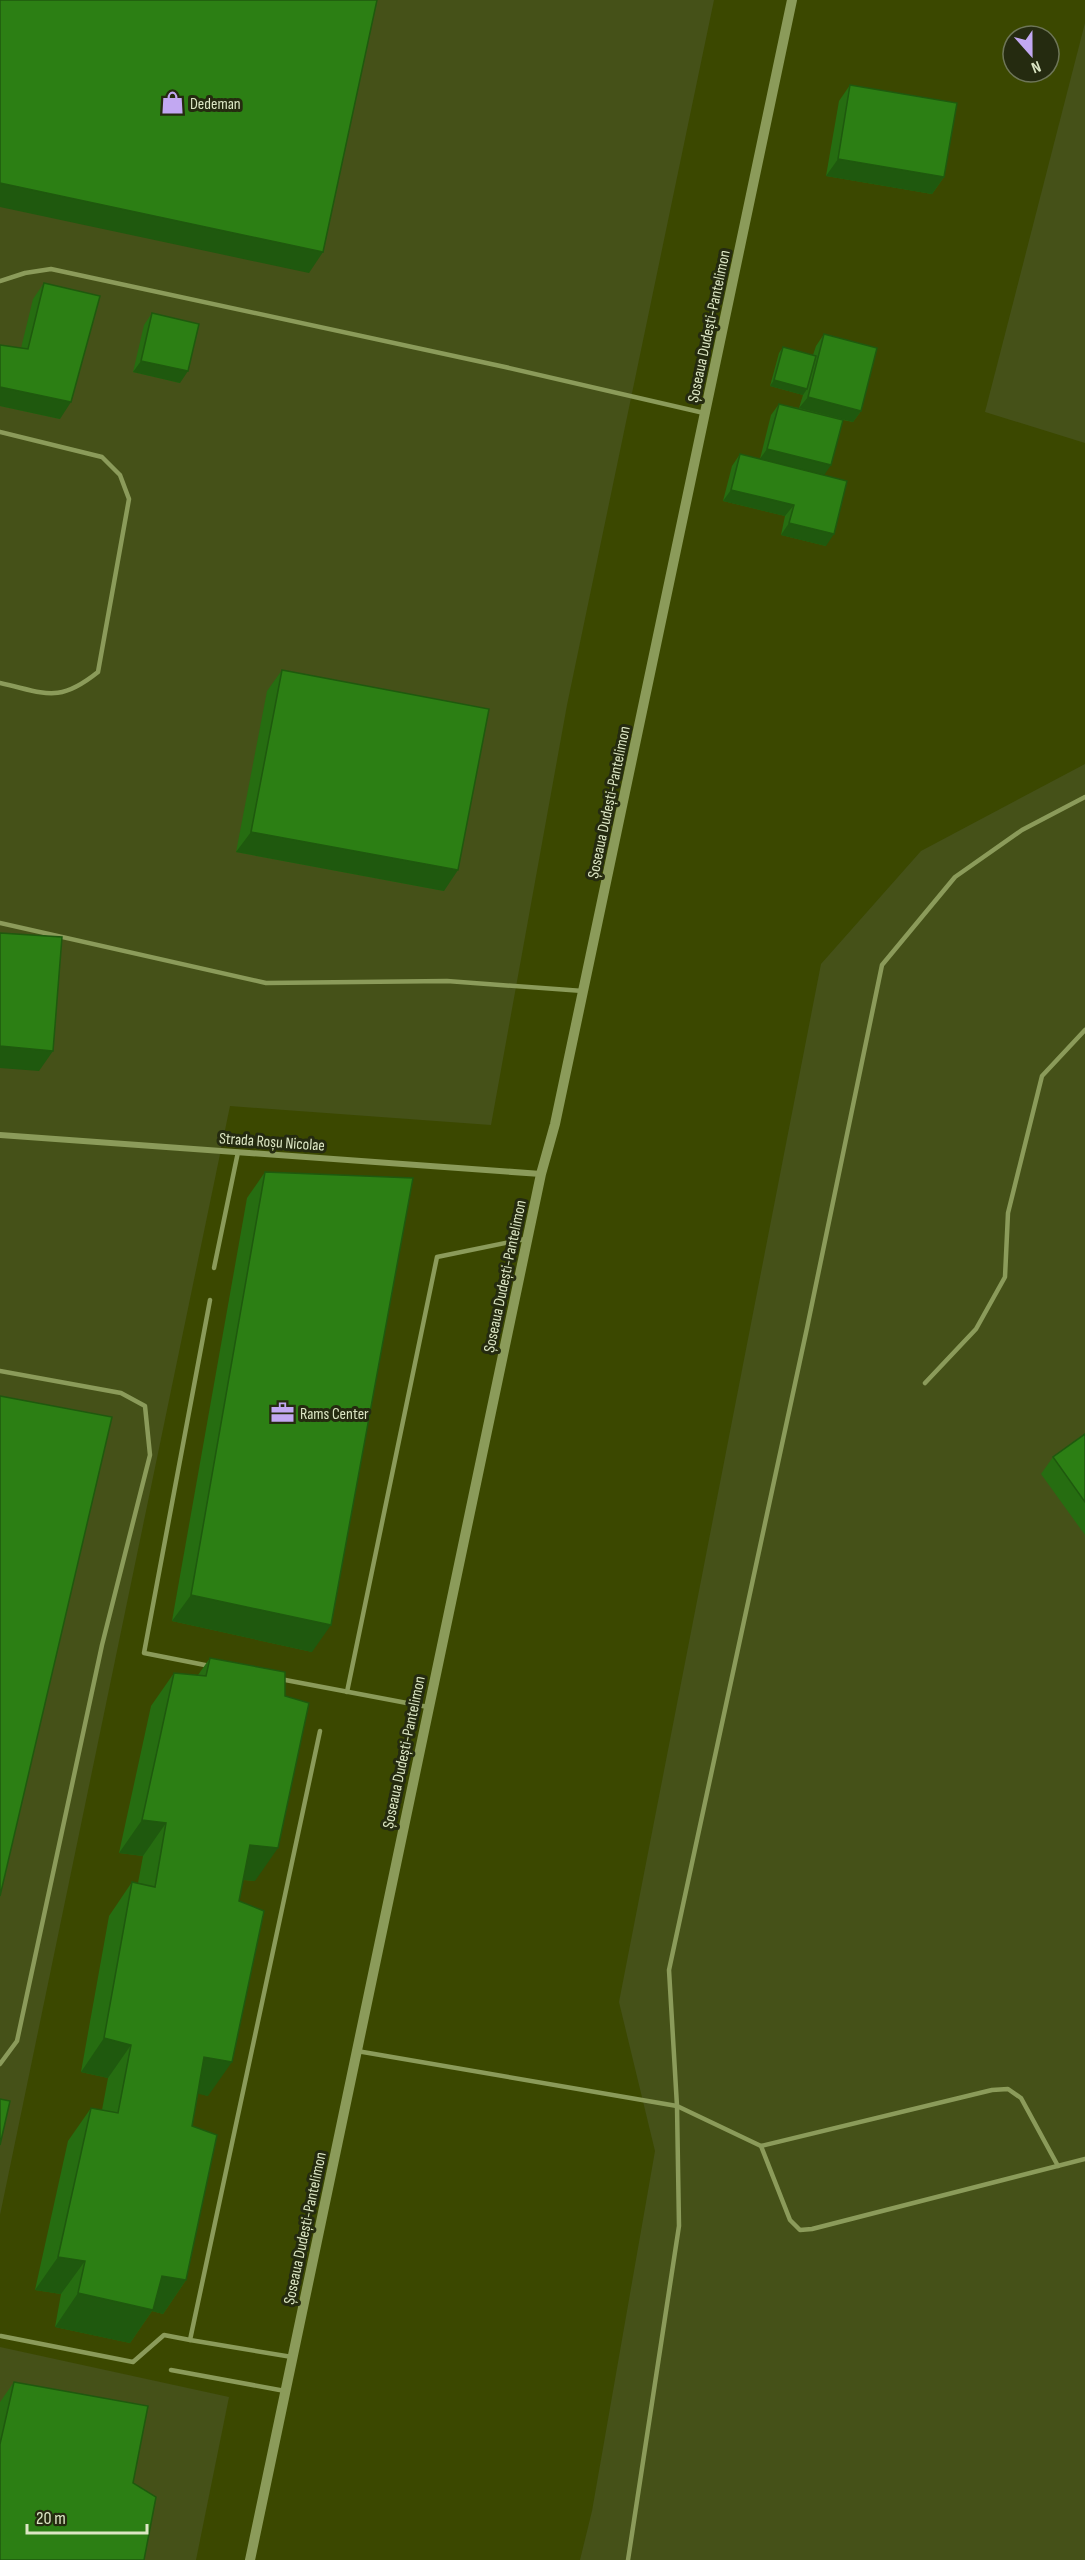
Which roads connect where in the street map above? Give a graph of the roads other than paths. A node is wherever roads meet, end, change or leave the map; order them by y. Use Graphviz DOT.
graph roads {
  1 [pos="792,0"];
  2 [pos="0,281"];
  3 [pos="704,414"];
  4 [pos="0,432"];
  5 [pos="0,683"];
  6 [pos="1085,797"];
  7 [pos="0,923"];
  8 [pos="583,991"];
  9 [pos="1085,1030"];
  10 [pos="0,1135"];
  11 [pos="238,1152"];
  12 [pos="542,1174"];
  13 [pos="528,1239"];
  14 [pos="214,1268"];
  15 [pos="210,1300"];
  16 [pos="0,1371"];
  17 [pos="925,1383"];
  18 [pos="212,1666"];
  19 [pos="268,1677"];
  20 [pos="347,1692"];
  21 [pos="428,1707"];
  22 [pos="320,1731"];
  23 [pos="357,2051"];
  24 [pos="0,2064"];
  25 [pos="676,2106"];
  26 [pos="761,2146"];
  27 [pos="1085,2159"];
  28 [pos="1058,2166"];
  29 [pos="1,2336"];
  30 [pos="190,2340"];
  31 [pos="292,2357"];
  32 [pos="171,2370"];
  33 [pos="285,2391"];
  34 [pos="250,2560"];
  35 [pos="628,2560"];
  1 -- 3 [label="street, Șoseaua Dudești-Pantelimon"];
  2 -- 3 [label="lane"];
  3 -- 8 [label="street, Șoseaua Dudești-Pantelimon"];
  4 -- 5 [label="lane"];
  6 -- 25 [label="lane"];
  7 -- 8 [label="lane"];
  8 -- 12 [label="street, Șoseaua Dudești-Pantelimon"];
  9 -- 17 [label="lane"];
  10 -- 11 [label="street, Strada Roșu Nicolae"];
  11 -- 12 [label="street, Strada Roșu Nicolae"];
  11 -- 14 [label="lane"];
  12 -- 13 [label="street, Șoseaua Dudești-Pantelimon"];
  13 -- 20 [label="lane"];
  13 -- 21 [label="street, Șoseaua Dudești-Pantelimon"];
  15 -- 18 [label="lane"];
  16 -- 24 [label="lane"];
  19 -- 20 [label="lane"];
  20 -- 21 [label="lane"];
  21 -- 23 [label="street, Șoseaua Dudești-Pantelimon"];
  22 -- 30 [label="lane"];
  23 -- 25 [label="lane"];
  23 -- 31 [label="street, Șoseaua Dudești-Pantelimon"];
  25 -- 26 [label="lane"];
  25 -- 35 [label="lane"];
  26 -- 28 [label="lane"];
  26 -- 28 [label="lane"];
  27 -- 28 [label="lane"];
  29 -- 30 [label="lane"];
  30 -- 31 [label="lane"];
  31 -- 33 [label="street, Șoseaua Dudești-Pantelimon"];
  32 -- 33 [label="lane"];
  33 -- 34 [label="street, Șoseaua Dudești-Pantelimon"];
}
